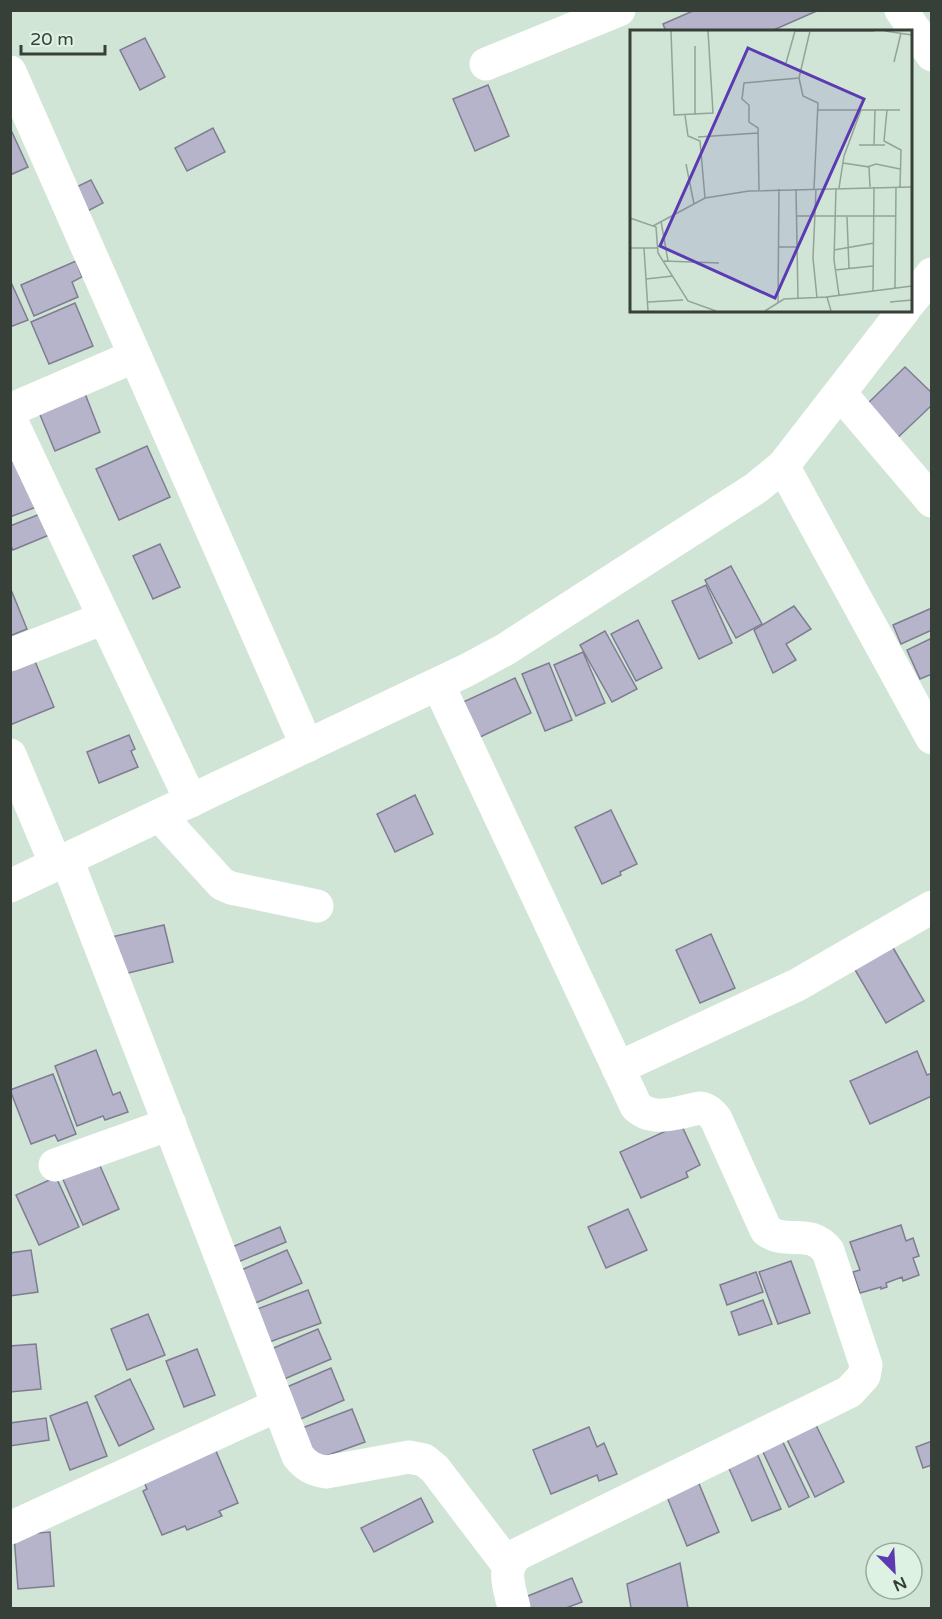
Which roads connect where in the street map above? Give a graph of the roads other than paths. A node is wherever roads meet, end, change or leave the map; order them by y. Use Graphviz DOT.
graph roads {
  1 [pos="618,10"];
  2 [pos="902,10"];
  3 [pos="932,55"];
  4 [pos="486,64"];
  5 [pos="10,72"];
  6 [pos="932,274"];
  7 [pos="912,299"];
  8 [pos="902,312"];
  9 [pos="135,356"];
  10 [pos="840,393"];
  11 [pos="10,410"];
  12 [pos="10,418"];
  13 [pos="783,466"];
  14 [pos="932,501"];
  15 [pos="104,618"];
  16 [pos="10,655"];
  17 [pos="438,684"];
  18 [pos="932,738"];
  19 [pos="307,746"];
  20 [pos="10,755"];
  21 [pos="191,801"];
  22 [pos="160,816"];
  23 [pos="62,862"];
  24 [pos="10,886"];
  25 [pos="316,906"];
  26 [pos="932,907"];
  27 [pos="618,1068"];
  28 [pos="170,1124"];
  29 [pos="55,1165"];
  30 [pos="279,1405"];
  31 [pos="10,1528"];
  32 [pos="508,1565"];
  33 [pos="514,1608"];
  1 -- 4 [label="street"];
  2 -- 3 [label="street"];
  5 -- 9 [label="street"];
  6 -- 7 [label="street"];
  8 -- 10 [label="street"];
  9 -- 11 [label="street"];
  9 -- 19 [label="street"];
  10 -- 13 [label="street"];
  10 -- 14 [label="street"];
  12 -- 15 [label="street"];
  13 -- 17 [label="street"];
  13 -- 18 [label="street"];
  15 -- 16 [label="street"];
  15 -- 21 [label="street"];
  17 -- 19 [label="street"];
  17 -- 27 [label="street"];
  19 -- 21 [label="street"];
  20 -- 23 [label="street"];
  21 -- 22 [label="street"];
  22 -- 23 [label="street"];
  22 -- 25 [label="street"];
  23 -- 24 [label="street"];
  23 -- 28 [label="street"];
  26 -- 27 [label="street"];
  27 -- 32 [label="street"];
  28 -- 29 [label="street"];
  28 -- 30 [label="street"];
  30 -- 31 [label="street"];
  30 -- 32 [label="street"];
  32 -- 33 [label="street"];
}
